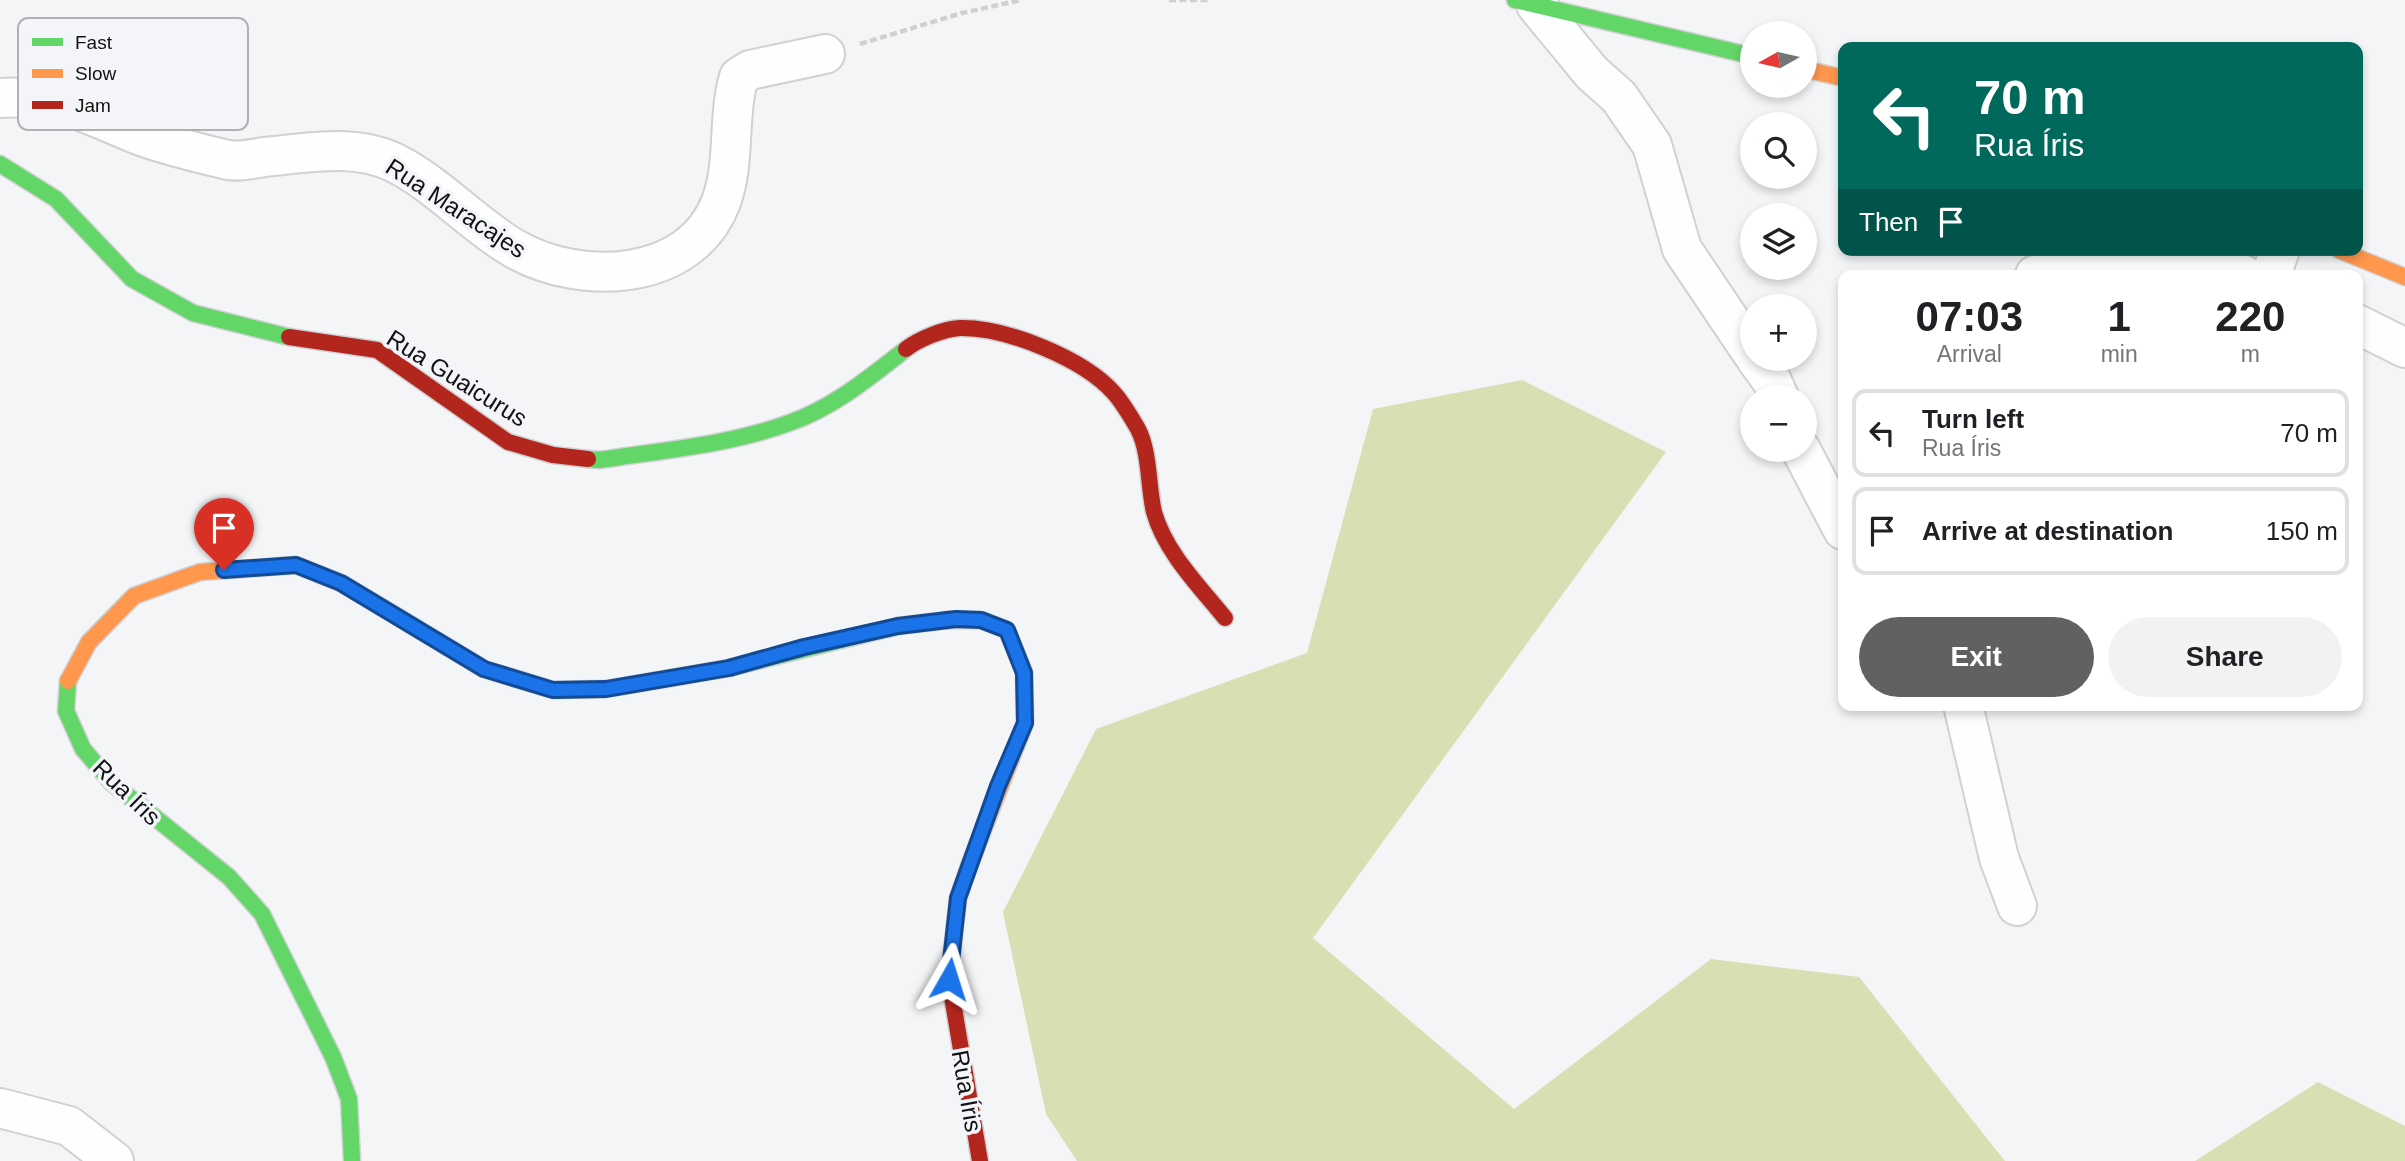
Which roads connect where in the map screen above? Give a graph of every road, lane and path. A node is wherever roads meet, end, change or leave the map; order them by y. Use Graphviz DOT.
graph roads {
  1 [pos="1021,0"];
  2 [pos="1169,0"];
  3 [pos="1210,0"];
  4 [pos="1525,3"];
  5 [pos="825,54"];
  6 [pos="1740,54"];
  7 [pos="1817,72"];
  8 [pos="1838,77"];
  9 [pos="18,97"];
  10 [pos="0,98"];
  11 [pos="127,130"];
  12 [pos="0,164"];
  13 [pos="2121,256"];
  14 [pos="2121,256"];
  15 [pos="2354,256"];
  16 [pos="2058,270"];
  17 [pos="2232,270"];
  18 [pos="2405,277"];
  19 [pos="2363,327"];
  20 [pos="1740,335"];
  21 [pos="2405,348"];
  22 [pos="1807,462"];
  23 [pos="1838,520"];
  24 [pos="1225,618"];
  25 [pos="1964,711"];
  26 [pos="2017,906"];
  27 [pos="0,1108"];
  28 [pos="114,1161"];
  29 [pos="352,1161"];
  30 [pos="980,1161"];
  1 -- 5 [label="path"];
  2 -- 3 [label="path"];
  4 -- 6 [label="main road"];
  4 -- 20 [label="street"];
  5 -- 11 [label="street, Rua Maracajes"];
  7 -- 8 [label="main road"];
  9 -- 10 [label="street, Rua Maracajes"];
  12 -- 24 [label="main road, Rua Guaicurus"];
  13 -- 17 [label="street"];
  14 -- 16 [label="street"];
  15 -- 18 [label="main road"];
  19 -- 21 [label="street"];
  22 -- 23 [label="street"];
  25 -- 26 [label="street"];
  27 -- 28 [label="street"];
  29 -- 30 [label="main road, Rua Íris"];
}
